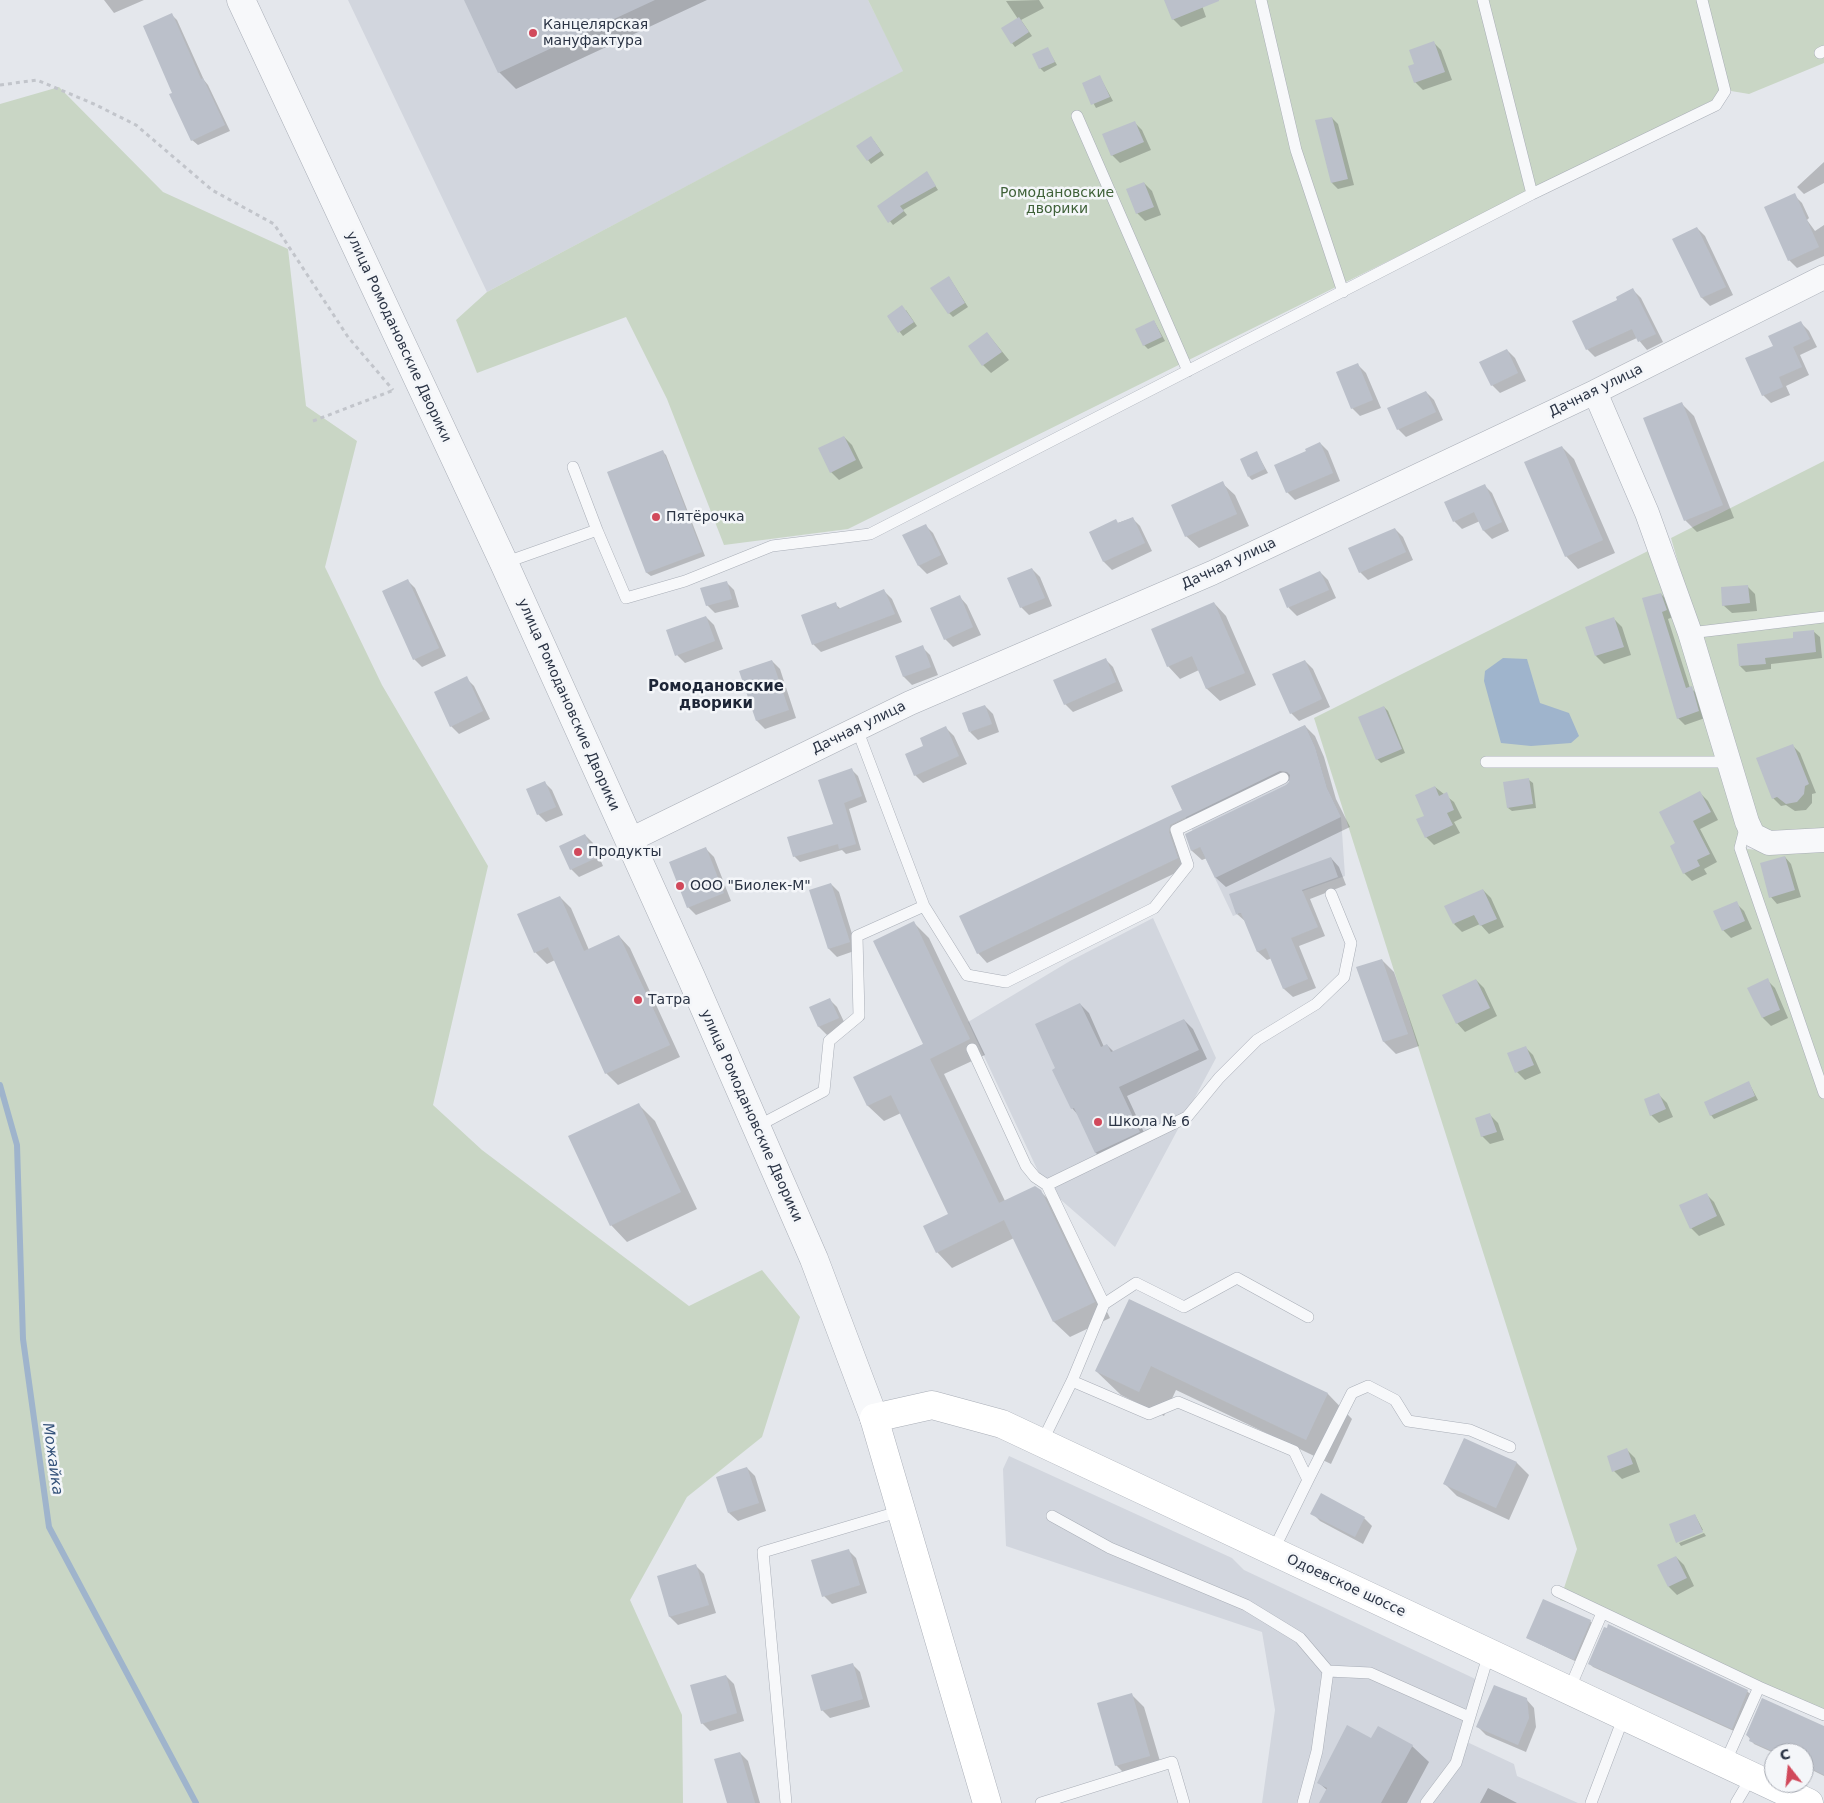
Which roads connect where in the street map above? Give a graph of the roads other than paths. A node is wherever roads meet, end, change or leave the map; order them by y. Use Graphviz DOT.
graph roads {
  1 [pos="241,0"];
  2 [pos="1261,0"];
  3 [pos="1483,0"];
  4 [pos="1702,0"];
  5 [pos="1078,116"];
  6 [pos="1532,194"];
  7 [pos="1824,277"];
  8 [pos="1343,292"];
  9 [pos="1188,371"];
  10 [pos="1595,392"];
  11 [pos="573,466"];
  12 [pos="597,530"];
  13 [pos="504,563"];
  14 [pos="1824,617"];
  15 [pos="1690,634"];
  16 [pos="857,729"];
  17 [pos="1486,762"];
  18 [pos="1729,762"];
  19 [pos="1283,778"];
  20 [pos="1747,822"];
  21 [pos="630,840"];
  22 [pos="1824,840"];
  23 [pos="1330,894"];
  24 [pos="924,906"];
  25 [pos="972,1049"];
  26 [pos="1824,1093"];
  27 [pos="756,1127"];
  28 [pos="1047,1185"];
  29 [pos="1104,1304"];
  30 [pos="1308,1317"];
  31 [pos="1072,1381"];
  32 [pos="874,1418"];
  33 [pos="1042,1442"];
  34 [pos="1510,1447"];
  35 [pos="1308,1480"];
  36 [pos="901,1511"];
  37 [pos="1052,1516"];
  38 [pos="1273,1551"];
  39 [pos="1557,1591"];
  40 [pos="1602,1613"];
  41 [pos="1489,1653"];
  42 [pos="1328,1671"];
  43 [pos="1759,1687"];
  44 [pos="1569,1690"];
  45 [pos="1824,1715"];
  46 [pos="1624,1716"];
  47 [pos="1470,1717"];
  48 [pos="1725,1763"];
  49 [pos="1752,1776"];
  50 [pos="786,1803"];
  51 [pos="987,1803"];
  52 [pos="1041,1803"];
  53 [pos="1184,1803"];
  54 [pos="1303,1803"];
  55 [pos="1426,1803"];
  56 [pos="1591,1803"];
  57 [pos="1736,1803"];
  58 [pos="1809,1803"];
  1 -- 13 [label="street, улица Ромодановские Дворики"];
  2 -- 8 [label="lane"];
  3 -- 6 [label="lane"];
  4 -- 6 [label="lane"];
  5 -- 9 [label="lane"];
  6 -- 8 [label="lane"];
  7 -- 10 [label="street, Дачная улица"];
  8 -- 9 [label="lane"];
  9 -- 12 [label="lane"];
  10 -- 15 [label="street"];
  10 -- 16 [label="street, Дачная улица"];
  11 -- 12 [label="lane"];
  12 -- 13 [label="lane"];
  13 -- 21 [label="street, улица Ромодановские Дворики"];
  14 -- 15 [label="lane"];
  15 -- 18 [label="street"];
  16 -- 21 [label="street, Дачная улица"];
  16 -- 24 [label="lane"];
  17 -- 18 [label="lane"];
  18 -- 20 [label="street"];
  19 -- 24 [label="lane"];
  20 -- 22 [label="street"];
  20 -- 26 [label="lane"];
  21 -- 27 [label="street, улица Ромодановские Дворики"];
  23 -- 28 [label="lane"];
  24 -- 27 [label="lane"];
  25 -- 28 [label="lane"];
  27 -- 32 [label="street, улица Ромодановские Дворики"];
  28 -- 29 [label="lane"];
  29 -- 30 [label="lane"];
  29 -- 31 [label="lane"];
  31 -- 33 [label="lane"];
  31 -- 35 [label="lane"];
  32 -- 33 [label="main road, Одоевское шоссе"];
  32 -- 36 [label="main road"];
  33 -- 38 [label="main road, Одоевское шоссе"];
  34 -- 35 [label="lane"];
  35 -- 38 [label="lane"];
  36 -- 50 [label="lane"];
  36 -- 51 [label="main road"];
  37 -- 42 [label="lane"];
  38 -- 41 [label="main road, Одоевское шоссе"];
  39 -- 40 [label="lane"];
  40 -- 43 [label="lane"];
  40 -- 44 [label="lane"];
  41 -- 44 [label="main road, Одоевское шоссе"];
  41 -- 47 [label="lane"];
  42 -- 47 [label="lane"];
  42 -- 54 [label="lane"];
  43 -- 45 [label="lane"];
  43 -- 48 [label="lane"];
  44 -- 46 [label="main road, Одоевское шоссе"];
  46 -- 48 [label="main road, Одоевское шоссе"];
  46 -- 56 [label="lane"];
  47 -- 55 [label="lane"];
  48 -- 49 [label="main road, Одоевское шоссе"];
  49 -- 57 [label="lane"];
  49 -- 58 [label="main road, Одоевское шоссе"];
  52 -- 53 [label="lane"];
}
